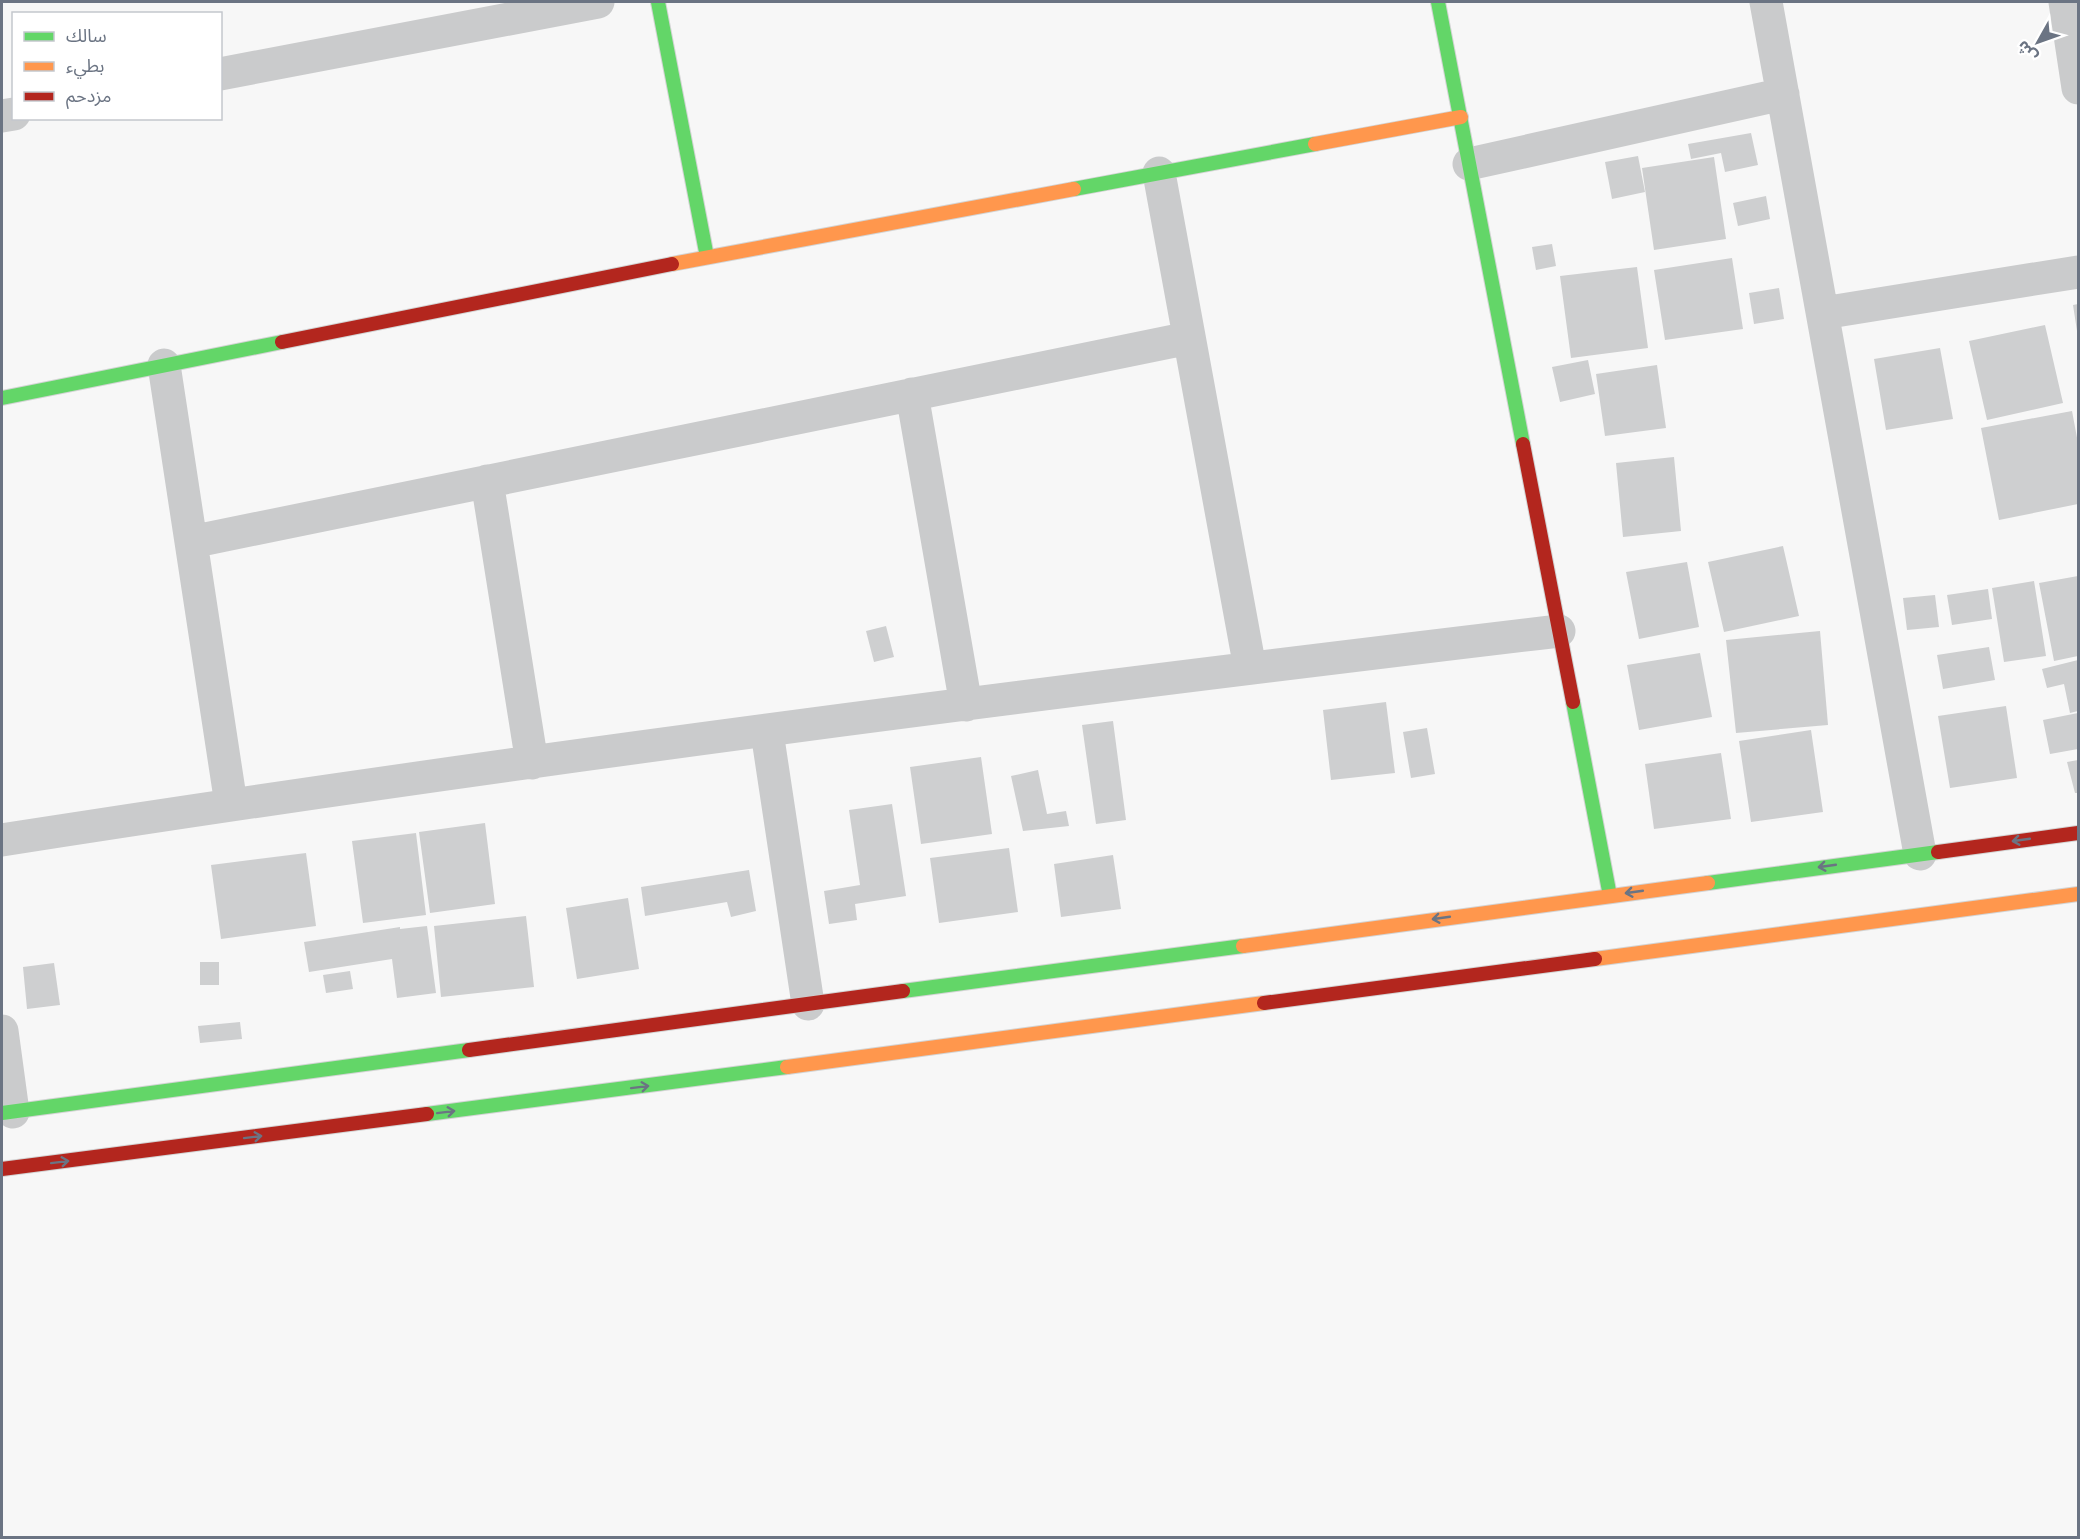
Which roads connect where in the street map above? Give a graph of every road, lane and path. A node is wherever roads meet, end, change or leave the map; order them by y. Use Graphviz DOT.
graph roads {
  1 [pos="598,2"];
  2 [pos="658,2"];
  3 [pos="1438,2"];
  4 [pos="1766,2"];
  5 [pos="2065,2"];
  6 [pos="222,74"];
  7 [pos="2079,87"];
  8 [pos="1783,94"];
  9 [pos="1461,117"];
  10 [pos="1469,164"];
  11 [pos="1159,173"];
  12 [pos="707,257"];
  13 [pos="2079,272"];
  14 [pos="1823,313"];
  15 [pos="1189,338"];
  16 [pos="165,365"];
  17 [pos="912,394"];
  18 [pos="2,398"];
  19 [pos="487,481"];
  20 [pos="191,542"];
  21 [pos="1559,631"];
  22 [pos="1250,668"];
  23 [pos="966,705"];
  24 [pos="767,732"];
  25 [pos="532,763"];
  26 [pos="231,804"];
  27 [pos="2079,833"];
  28 [pos="2,840"];
  29 [pos="1920,854"];
  30 [pos="2079,894"];
  31 [pos="1610,896"];
  32 [pos="808,1004"];
  33 [pos="2,1031"];
  34 [pos="7,1113"];
  35 [pos="2,1169"];
  1 -- 6 [label="street"];
  2 -- 12 [label="street"];
  3 -- 9 [label="street"];
  4 -- 8 [label="street"];
  5 -- 7 [label="street"];
  8 -- 10 [label="street"];
  8 -- 14 [label="street"];
  9 -- 10 [label="street"];
  9 -- 11 [label="street"];
  10 -- 21 [label="street"];
  11 -- 12 [label="street"];
  11 -- 15 [label="street"];
  12 -- 16 [label="street"];
  13 -- 14 [label="street"];
  14 -- 29 [label="street"];
  15 -- 17 [label="street"];
  15 -- 22 [label="street"];
  16 -- 18 [label="street"];
  16 -- 20 [label="street"];
  17 -- 19 [label="street"];
  17 -- 23 [label="street"];
  19 -- 20 [label="street"];
  19 -- 25 [label="street"];
  20 -- 26 [label="street"];
  21 -- 22 [label="street"];
  21 -- 31 [label="street"];
  22 -- 23 [label="street"];
  23 -- 24 [label="street"];
  24 -- 25 [label="street"];
  24 -- 32 [label="street"];
  25 -- 26 [label="street"];
  26 -- 28 [label="street"];
  27 -- 29 [label="street, one-way"];
  29 -- 31 [label="street, one-way"];
  35 -- 30 [label="street, one-way"];
  31 -- 32 [label="street, one-way"];
  32 -- 34 [label="street"];
  33 -- 34 [label="street"];
}
